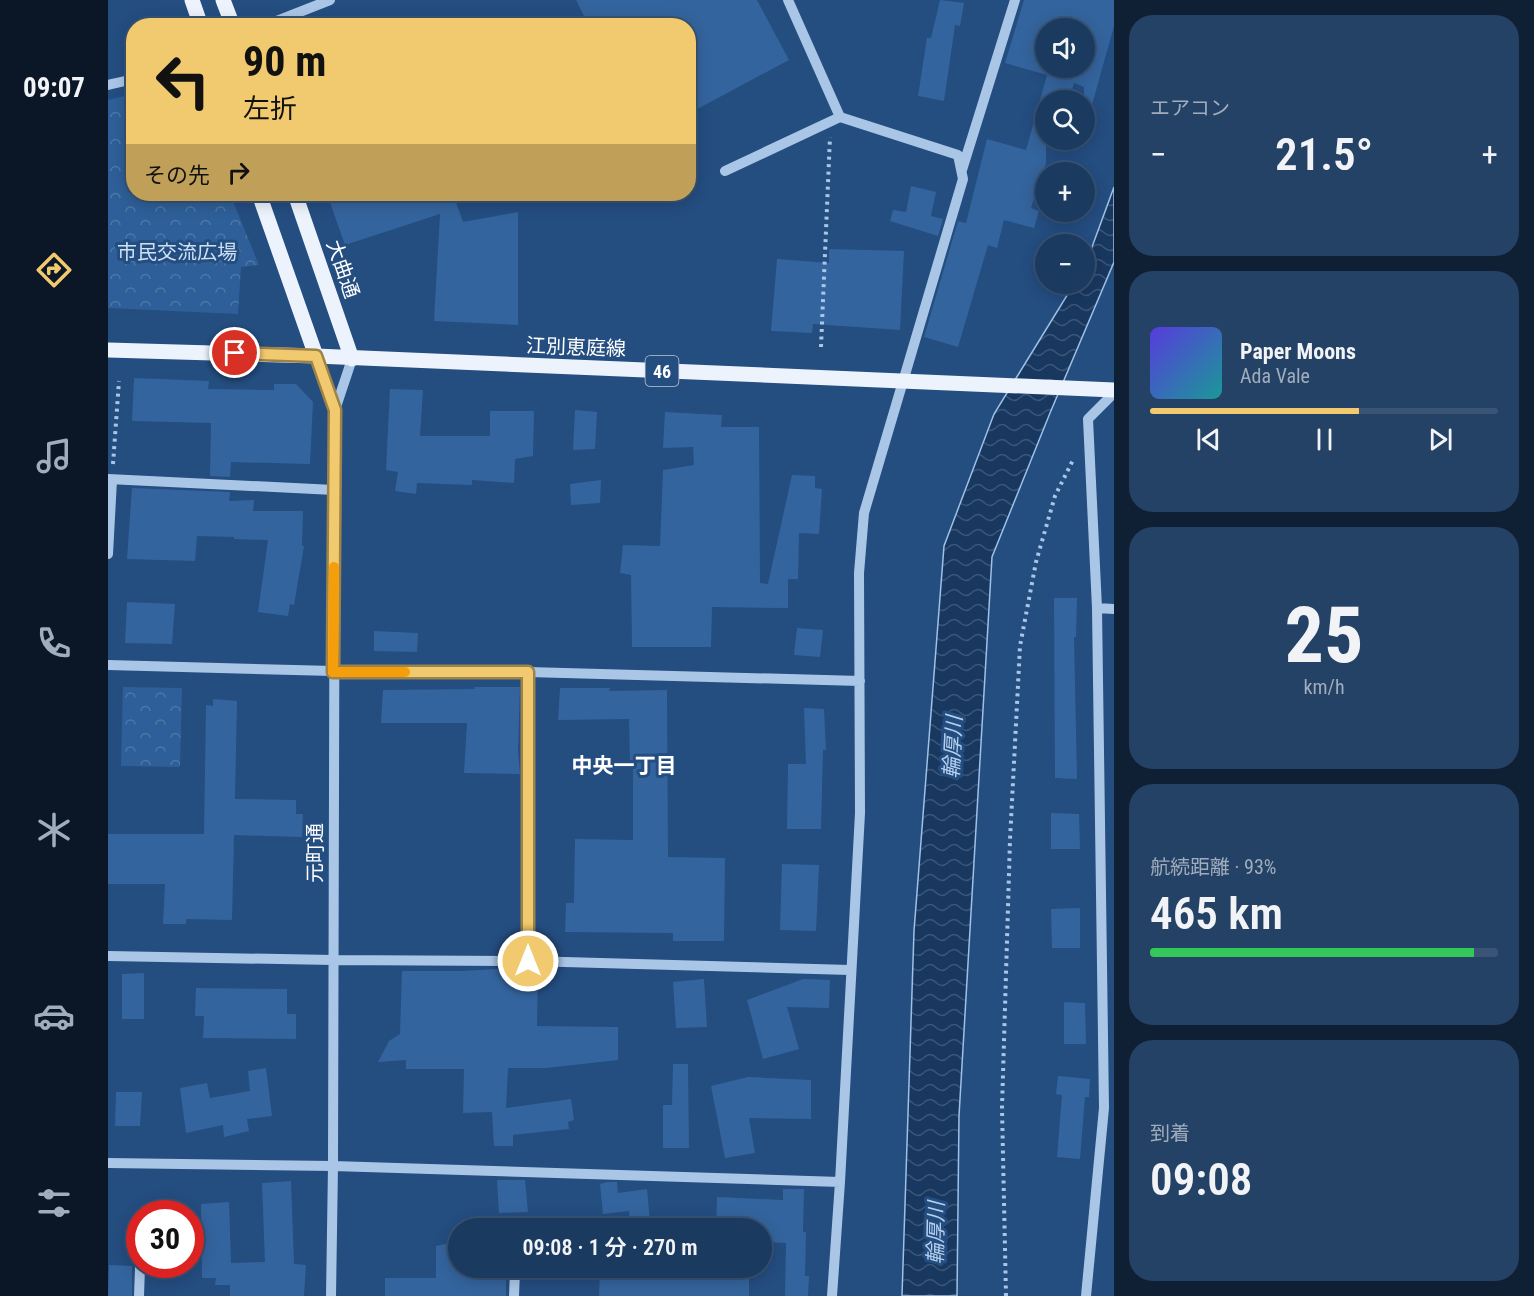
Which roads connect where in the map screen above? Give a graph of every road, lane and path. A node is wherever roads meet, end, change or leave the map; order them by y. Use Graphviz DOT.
graph roads {
  1 [pos="192,0"];
  2 [pos="224,0"];
  3 [pos="330,0"];
  4 [pos="788,0"];
  5 [pos="1015,0"];
  6 [pos="198,18"];
  7 [pos="230,18"];
  8 [pos="284,18"];
  9 [pos="126,81"];
  10 [pos="108,85"];
  11 [pos="836,119"];
  12 [pos="725,171"];
  13 [pos="962,171"];
  14 [pos="261,201"];
  15 [pos="297,201"];
  16 [pos="820,347"];
  17 [pos="108,350"];
  18 [pos="316,356"];
  19 [pos="352,359"];
  20 [pos="119,381"];
  21 [pos="904,381"];
  22 [pos="1110,391"];
  23 [pos="335,410"];
  24 [pos="1074,459"];
  25 [pos="110,479"];
  26 [pos="334,490"];
  27 [pos="108,554"];
  28 [pos="1097,609"];
  29 [pos="1114,609"];
  30 [pos="108,665"];
  31 [pos="333,672"];
  32 [pos="528,672"];
  33 [pos="860,681"];
  34 [pos="108,956"];
  35 [pos="333,960"];
  36 [pos="528,961"];
  37 [pos="850,970"];
  38 [pos="1109,1108"];
  39 [pos="108,1163"];
  40 [pos="333,1166"];
  41 [pos="840,1182"];
  42 [pos="140,1278"];
  43 [pos="515,1278"];
  44 [pos="139,1296"];
  45 [pos="331,1296"];
  46 [pos="514,1296"];
  47 [pos="832,1296"];
  48 [pos="1006,1296"];
  49 [pos="1086,1296"];
  1 -- 6 [label="main road"];
  2 -- 7 [label="main road"];
  3 -- 8 [label="street"];
  4 -- 11 [label="street"];
  5 -- 13 [label="street"];
  9 -- 10 [label="street"];
  11 -- 12 [label="street"];
  11 -- 13 [label="street"];
  11 -- 16 [label="path"];
  13 -- 21 [label="street"];
  14 -- 18 [label="main road"];
  15 -- 19 [label="main road, 大曲通"];
  17 -- 18 [label="main road, 江別恵庭線 / 46"];
  18 -- 19 [label="main road, 江別恵庭線 / 46"];
  18 -- 23 [label="street"];
  19 -- 21 [label="main road, 江別恵庭線 / 46"];
  19 -- 23 [label="street"];
  20 -- 25 [label="path"];
  21 -- 22 [label="main road, 江別恵庭線 / 46"];
  21 -- 33 [label="street"];
  22 -- 28 [label="street"];
  23 -- 26 [label="street, 元町通"];
  24 -- 48 [label="path"];
  25 -- 26 [label="street"];
  25 -- 27 [label="street"];
  26 -- 31 [label="street, 元町通"];
  28 -- 29 [label="street"];
  28 -- 38 [label="street"];
  30 -- 31 [label="street"];
  31 -- 32 [label="street"];
  31 -- 35 [label="street, 元町通"];
  32 -- 33 [label="street"];
  32 -- 36 [label="street"];
  33 -- 37 [label="street"];
  34 -- 35 [label="street"];
  35 -- 36 [label="street"];
  35 -- 40 [label="street, 元町通"];
  36 -- 37 [label="street"];
  37 -- 41 [label="street"];
  38 -- 49 [label="street"];
  39 -- 40 [label="street"];
  40 -- 41 [label="street"];
  40 -- 45 [label="street, 元町通"];
  41 -- 47 [label="street"];
  42 -- 44 [label="street"];
  43 -- 46 [label="street"];
}
